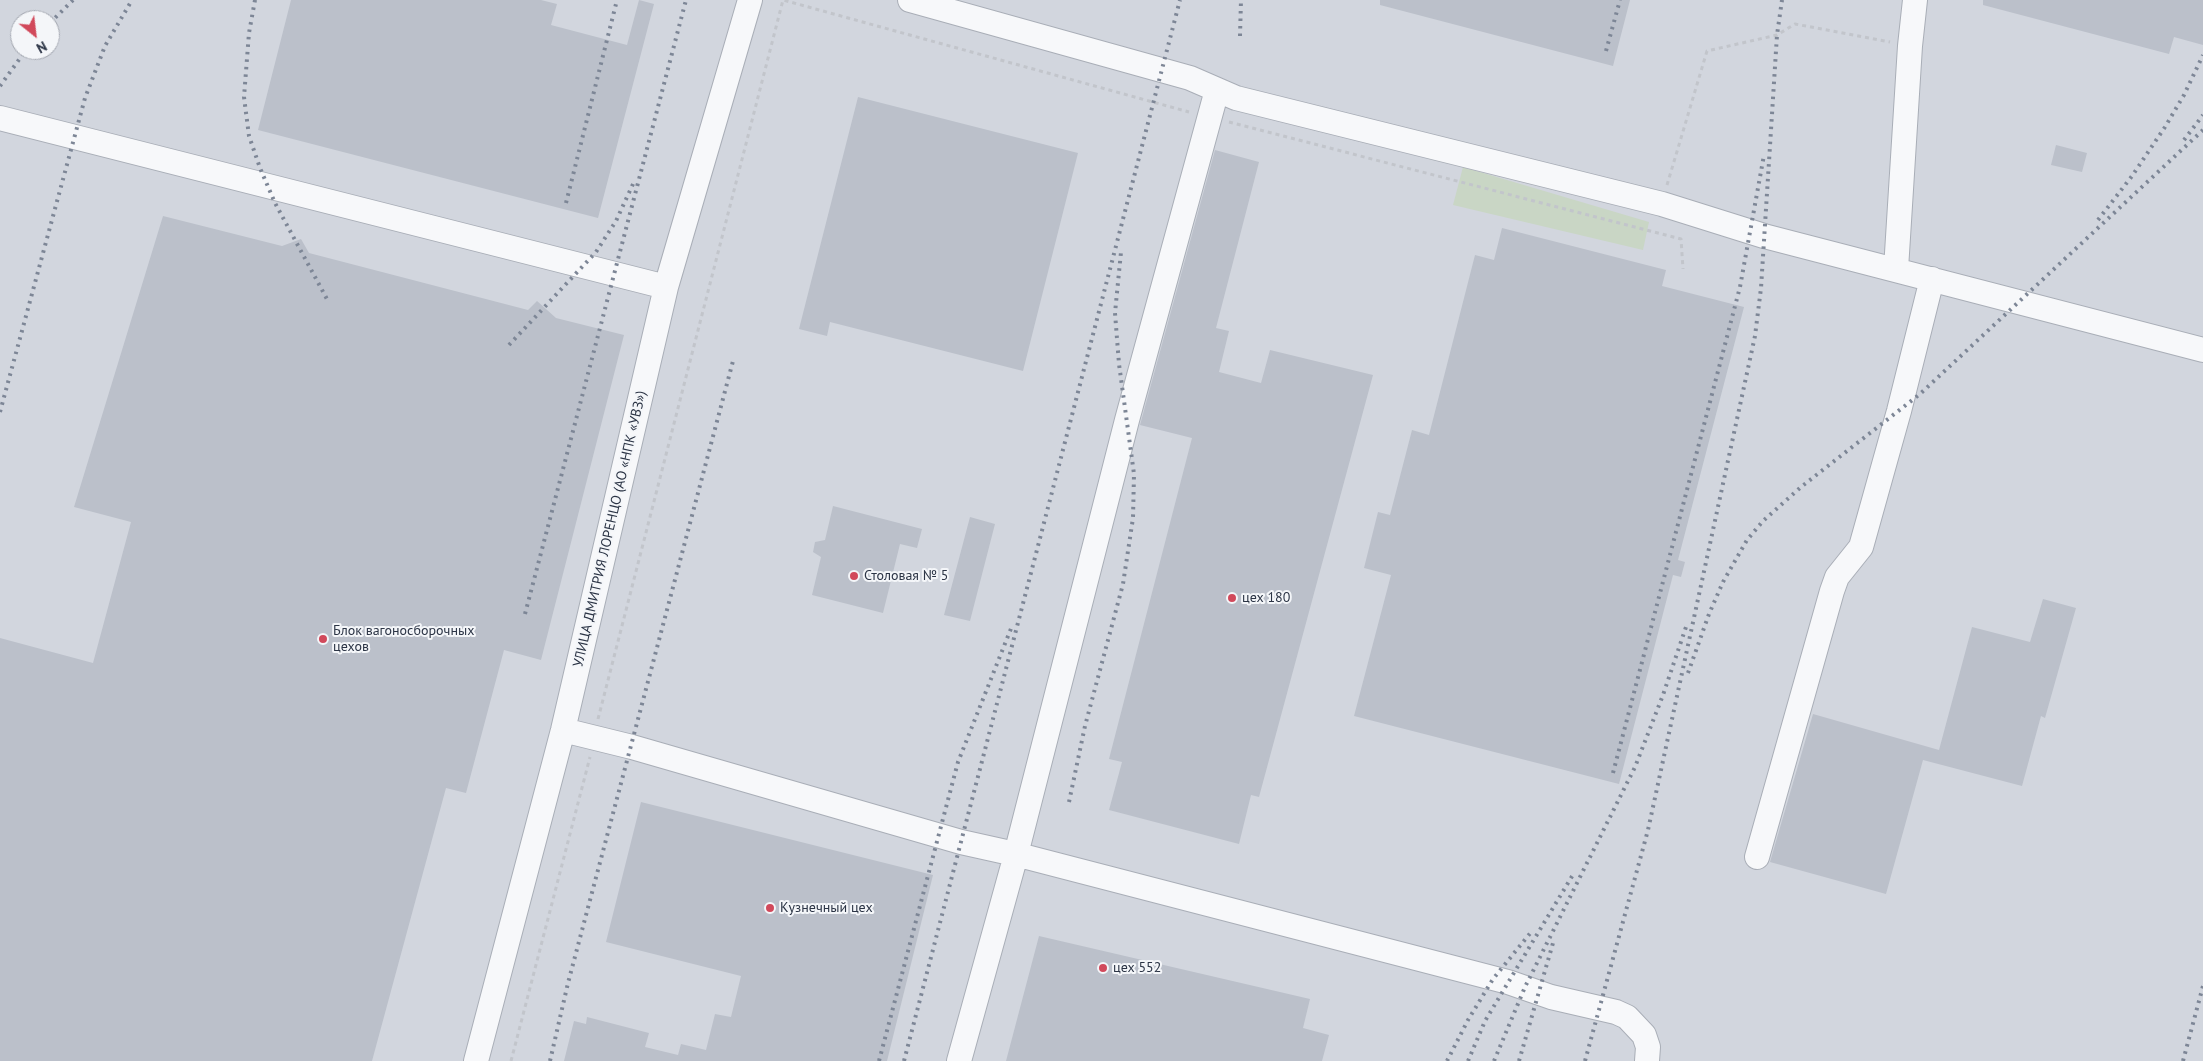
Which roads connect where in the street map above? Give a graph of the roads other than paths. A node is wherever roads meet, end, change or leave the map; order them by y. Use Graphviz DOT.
graph roads {
  1 [pos="750,0"];
  2 [pos="910,0"];
  3 [pos="1915,0"];
  4 [pos="1217,90"];
  5 [pos="0,118"];
  6 [pos="1896,269"];
  7 [pos="1932,279"];
  8 [pos="666,287"];
  9 [pos="2203,350"];
  10 [pos="563,730"];
  11 [pos="1015,854"];
  12 [pos="1757,857"];
  13 [pos="476,1061"];
  14 [pos="960,1061"];
  15 [pos="1647,1061"];
  1 -- 8 [label="lane, УЛИЦА ДМИТРИЯ ЛОРЕНЦО (АО «НПК «УВЗ»)"];
  2 -- 4 [label="lane"];
  3 -- 6 [label="lane"];
  4 -- 6 [label="lane"];
  4 -- 11 [label="lane"];
  5 -- 8 [label="lane"];
  6 -- 7 [label="lane"];
  7 -- 9 [label="lane"];
  7 -- 12 [label="lane"];
  8 -- 10 [label="lane, УЛИЦА ДМИТРИЯ ЛОРЕНЦО (АО «НПК «УВЗ»)"];
  10 -- 11 [label="lane"];
  10 -- 13 [label="lane, УЛИЦА ДМИТРИЯ ЛОРЕНЦО (АО «НПК «УВЗ»)"];
  11 -- 14 [label="lane"];
  11 -- 15 [label="lane"];
}
